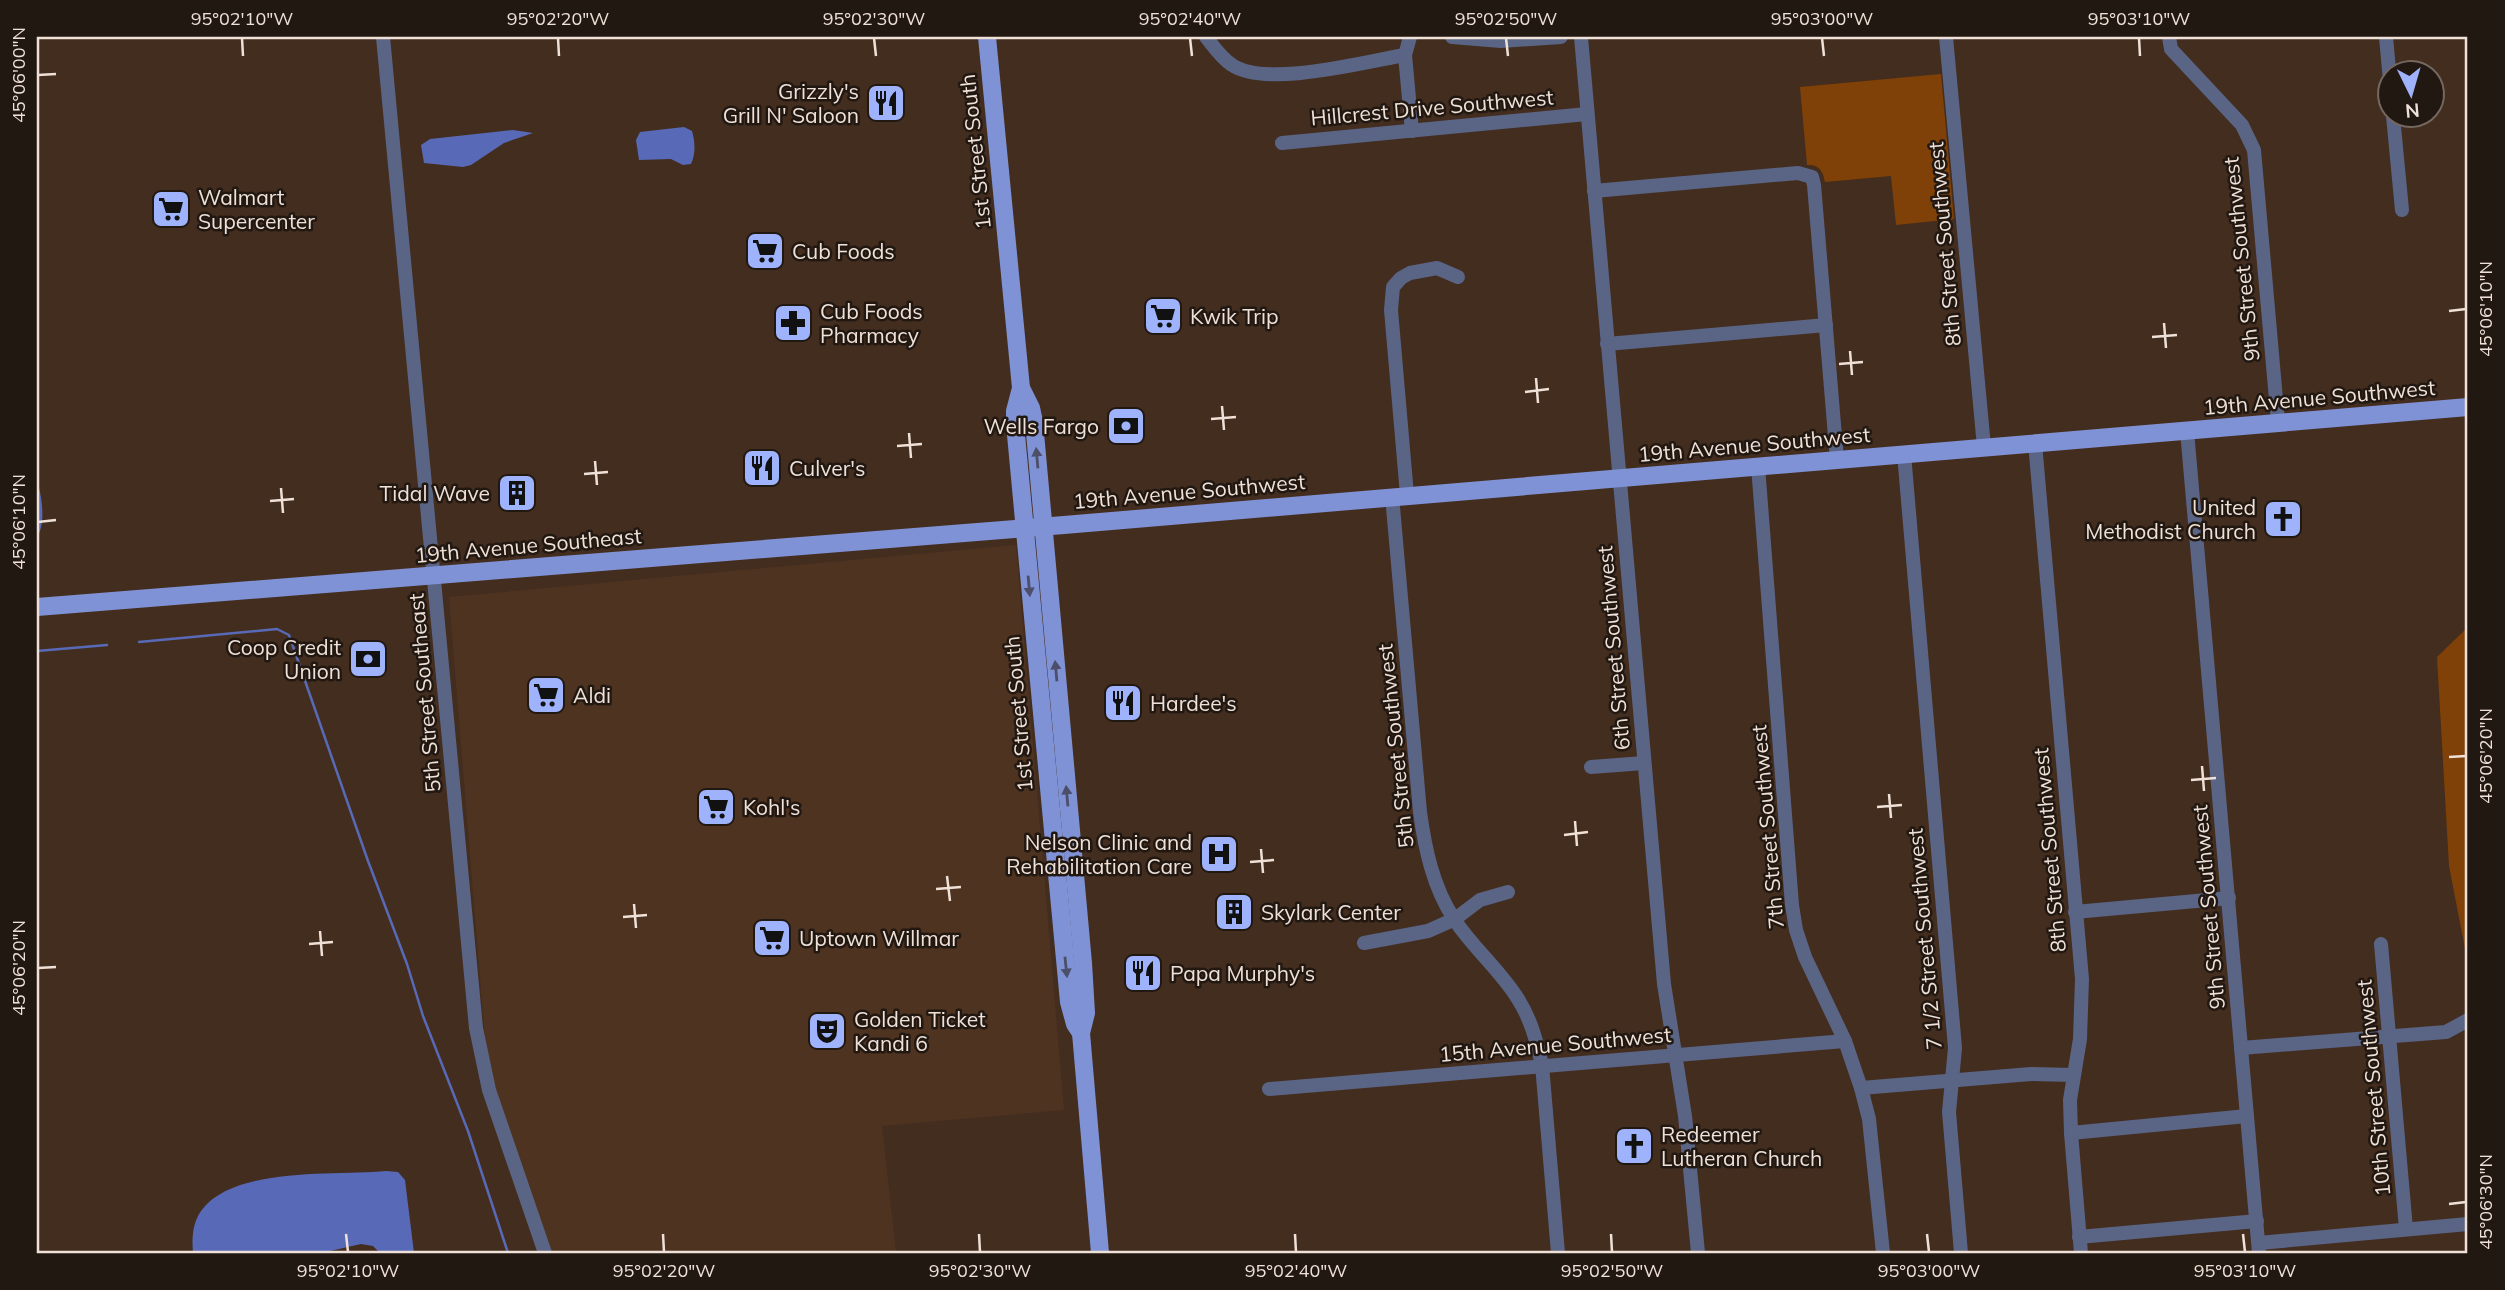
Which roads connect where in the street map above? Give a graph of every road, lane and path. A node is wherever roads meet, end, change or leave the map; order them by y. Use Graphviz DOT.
graph roads {
  1 [pos="383,37"];
  2 [pos="987,37"];
  3 [pos="1206,37"];
  4 [pos="1410,37"];
  5 [pos="1452,37"];
  6 [pos="1561,37"];
  7 [pos="1581,37"];
  8 [pos="1946,37"];
  9 [pos="2169,37"];
  10 [pos="2386,37"];
  11 [pos="1524,39"];
  12 [pos="1405,55"];
  13 [pos="2388,60"];
  14 [pos="1587,114"];
  15 [pos="2394,130"];
  16 [pos="1412,131"];
  17 [pos="1282,143"];
  18 [pos="1594,191"];
  19 [pos="2402,210"];
  20 [pos="1458,277"];
  21 [pos="1826,326"];
  22 [pos="1607,344"];
  23 [pos="1021,388"];
  24 [pos="2468,407"];
  25 [pos="2278,422"];
  26 [pos="2187,431"];
  27 [pos="2035,443"];
  28 [pos="1984,447"];
  29 [pos="1904,454"];
  30 [pos="1837,460"];
  31 [pos="1758,466"];
  32 [pos="1619,478"];
  33 [pos="1399,496"];
  34 [pos="1043,526"];
  35 [pos="1024,528"];
  36 [pos="435,575"];
  37 [pos="37,607"];
  38 [pos="1644,763"];
  39 [pos="1591,767"];
  40 [pos="1508,892"];
  41 [pos="2229,898"];
  42 [pos="2075,912"];
  43 [pos="1455,919"];
  44 [pos="1364,943"];
  45 [pos="2381,944"];
  46 [pos="2468,1020"];
  47 [pos="1081,1033"];
  48 [pos="2389,1037"];
  49 [pos="1845,1041"];
  50 [pos="2241,1048"];
  51 [pos="1675,1055"];
  52 [pos="1542,1065"];
  53 [pos="2073,1075"];
  54 [pos="1952,1079"];
  55 [pos="1861,1088"];
  56 [pos="1269,1089"];
  57 [pos="2247,1116"];
  58 [pos="2071,1133"];
  59 [pos="2256,1221"];
  60 [pos="2468,1224"];
  61 [pos="2406,1229"];
  62 [pos="2079,1237"];
  63 [pos="2259,1248"];
  64 [pos="545,1253"];
  65 [pos="1101,1253"];
  66 [pos="1558,1253"];
  67 [pos="1698,1253"];
  68 [pos="1883,1253"];
  69 [pos="1961,1253"];
  70 [pos="2081,1253"];
  1 -- 36 [label="street, 5th Street Southeast"];
  2 -- 23 [label="main road, 1st Street South"];
  3 -- 12 [label="street"];
  4 -- 12 [label="street"];
  5 -- 11 [label="street"];
  6 -- 11 [label="street"];
  7 -- 14 [label="street, 6th Street Southwest"];
  8 -- 28 [label="street, 8th Street Southwest"];
  9 -- 25 [label="street, 9th Street Southwest"];
  10 -- 13 [label="street"];
  12 -- 16 [label="street"];
  14 -- 16 [label="street, Hillcrest Drive Southwest"];
  14 -- 18 [label="street, 6th Street Southwest"];
  15 -- 19 [label="street"];
  16 -- 17 [label="street, Hillcrest Drive Southwest"];
  18 -- 21 [label="street"];
  18 -- 22 [label="street, 6th Street Southwest"];
  20 -- 33 [label="street, 5th Street Southwest"];
  21 -- 22 [label="street"];
  21 -- 30 [label="street"];
  22 -- 32 [label="street, 6th Street Southwest"];
  34 -- 23 [label="main road, 1st Street South, one-way"];
  23 -- 35 [label="main road, 1st Street South"];
  24 -- 25 [label="main road, 19th Avenue Southwest"];
  25 -- 26 [label="main road, 19th Avenue Southwest"];
  26 -- 27 [label="main road, 19th Avenue Southwest"];
  26 -- 41 [label="street, 9th Street Southwest"];
  27 -- 28 [label="main road, 19th Avenue Southwest"];
  27 -- 42 [label="street, 8th Street Southwest"];
  28 -- 29 [label="main road, 19th Avenue Southwest"];
  29 -- 30 [label="main road, 19th Avenue Southwest"];
  29 -- 54 [label="street, 7 1/2 Street Southwest"];
  30 -- 31 [label="main road, 19th Avenue Southwest"];
  31 -- 32 [label="main road, 19th Avenue Southwest"];
  31 -- 49 [label="street, 7th Street Southwest"];
  32 -- 33 [label="main road, 19th Avenue Southwest"];
  32 -- 38 [label="street, 6th Street Southwest"];
  33 -- 34 [label="main road, 19th Avenue Southwest"];
  33 -- 43 [label="street, 5th Street Southwest"];
  34 -- 35 [label="main road, 19th Avenue Southwest"];
  47 -- 34 [label="main road, 1st Street South, one-way"];
  35 -- 36 [label="main road, 19th Avenue Southeast"];
  35 -- 47 [label="main road, 1st Street South, one-way"];
  36 -- 37 [label="main road, 19th Avenue Southeast"];
  36 -- 64 [label="street, 5th Street Southeast"];
  38 -- 39 [label="street"];
  38 -- 51 [label="street, 6th Street Southwest"];
  40 -- 43 [label="street"];
  41 -- 42 [label="street"];
  41 -- 50 [label="street, 9th Street Southwest"];
  42 -- 53 [label="street, 8th Street Southwest"];
  43 -- 44 [label="street"];
  43 -- 52 [label="street, 5th Street Southwest"];
  45 -- 48 [label="street, 10th Street Southwest"];
  46 -- 48 [label="street"];
  47 -- 65 [label="main road, 1st Street South"];
  48 -- 50 [label="street"];
  48 -- 61 [label="street, 10th Street Southwest"];
  49 -- 51 [label="street, 15th Avenue Southwest"];
  49 -- 55 [label="street, 7th Street Southwest"];
  50 -- 57 [label="street, 9th Street Southwest"];
  51 -- 52 [label="street, 15th Avenue Southwest"];
  51 -- 67 [label="street, 6th Street Southwest"];
  52 -- 56 [label="street, 15th Avenue Southwest"];
  52 -- 66 [label="street, 5th Street Southwest"];
  53 -- 54 [label="street"];
  53 -- 58 [label="street, 8th Street Southwest"];
  54 -- 55 [label="street"];
  54 -- 69 [label="street, 7 1/2 Street Southwest"];
  55 -- 68 [label="street, 7th Street Southwest"];
  57 -- 58 [label="street"];
  57 -- 59 [label="street, 9th Street Southwest"];
  58 -- 62 [label="street, 8th Street Southwest"];
  59 -- 62 [label="street"];
  59 -- 63 [label="street, 9th Street Southwest"];
  60 -- 61 [label="street"];
  61 -- 63 [label="street"];
  62 -- 70 [label="street, 8th Street Southwest"];
}
